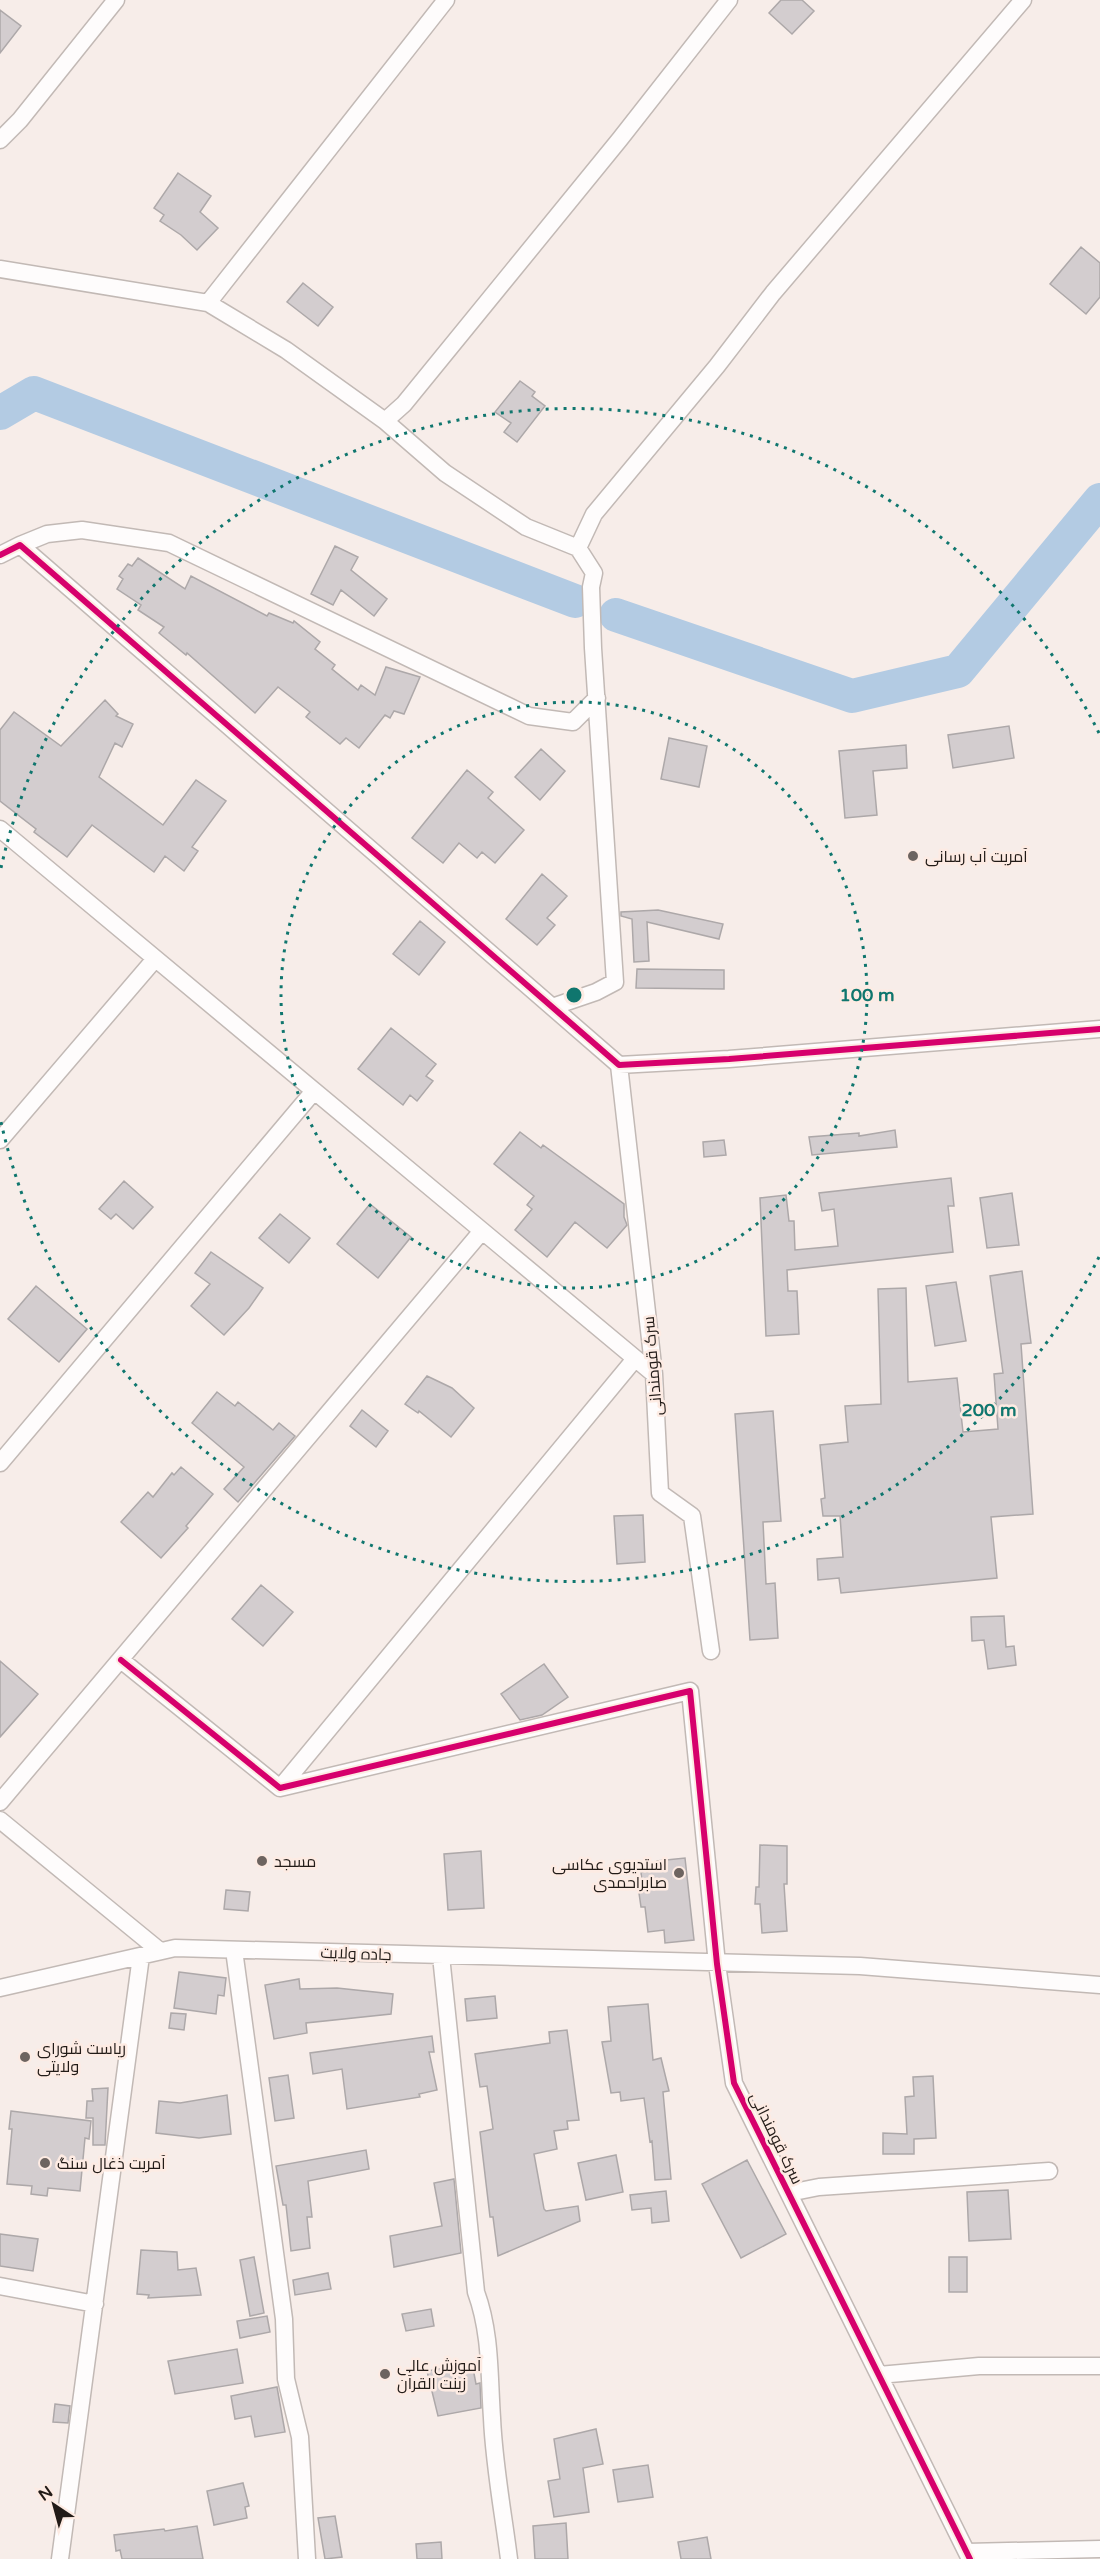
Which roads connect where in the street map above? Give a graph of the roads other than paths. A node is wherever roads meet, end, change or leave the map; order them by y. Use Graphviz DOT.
graph roads {
  1 [pos="116,0"];
  2 [pos="446,0"];
  3 [pos="729,0"];
  4 [pos="1023,0"];
  5 [pos="0,139"];
  6 [pos="0,269"];
  7 [pos="208,303"];
  8 [pos="385,421"];
  9 [pos="20,545"];
  10 [pos="578,548"];
  11 [pos="0,555"];
  12 [pos="597,698"];
  13 [pos="0,829"];
  14 [pos="155,958"];
  15 [pos="552,1007"];
  16 [pos="1100,1029"];
  17 [pos="619,1065"];
  18 [pos="314,1091"];
  19 [pos="0,1140"];
  20 [pos="483,1231"];
  21 [pos="634,1359"];
  22 [pos="654,1374"];
  23 [pos="0,1463"];
  24 [pos="711,1651"];
  25 [pos="121,1660"];
  26 [pos="280,1788"];
  27 [pos="0,1802"];
  28 [pos="0,1820"];
  29 [pos="234,1950"];
  30 [pos="160,1951"];
  31 [pos="141,1956"];
  32 [pos="441,1956"];
  33 [pos="717,1964"];
  34 [pos="1100,1985"];
  35 [pos="0,1988"];
  36 [pos="1049,2171"];
  37 [pos="789,2193"];
  38 [pos="0,2286"];
  39 [pos="94,2304"];
  40 [pos="1100,2366"];
  41 [pos="879,2374"];
  42 [pos="1100,2549"];
  43 [pos="969,2556"];
  44 [pos="60,2559"];
  45 [pos="308,2559"];
  46 [pos="509,2559"];
  1 -- 5 [label="street"];
  2 -- 7 [label="street"];
  3 -- 8 [label="street"];
  4 -- 10 [label="street"];
  6 -- 7 [label="street"];
  7 -- 8 [label="street"];
  8 -- 10 [label="street"];
  9 -- 11 [label="street"];
  9 -- 12 [label="street"];
  9 -- 15 [label="street"];
  10 -- 12 [label="street"];
  12 -- 15 [label="street"];
  13 -- 14 [label="street"];
  14 -- 18 [label="street"];
  14 -- 19 [label="street"];
  15 -- 17 [label="street"];
  16 -- 17 [label="street"];
  17 -- 22 [label="street, سرک قومندانی"];
  18 -- 20 [label="street"];
  18 -- 23 [label="street"];
  20 -- 21 [label="street"];
  20 -- 25 [label="street"];
  21 -- 22 [label="street"];
  21 -- 26 [label="street"];
  22 -- 24 [label="street, سرک قومندانی"];
  25 -- 26 [label="street"];
  25 -- 27 [label="street"];
  26 -- 33 [label="street, سرک قومندانی"];
  28 -- 30 [label="street"];
  29 -- 30 [label="street, جاده ولایت"];
  29 -- 32 [label="street, جاده ولایت"];
  29 -- 45 [label="street"];
  30 -- 31 [label="street, جاده ولایت"];
  31 -- 35 [label="street, جاده ولایت"];
  31 -- 39 [label="street"];
  32 -- 33 [label="street, جاده ولایت"];
  32 -- 46 [label="street"];
  33 -- 34 [label="street, جاده ولایت"];
  33 -- 37 [label="street, سرک قومندانی"];
  36 -- 37 [label="street"];
  37 -- 41 [label="street, سرک قومندانی"];
  38 -- 39 [label="street"];
  39 -- 44 [label="street"];
  40 -- 41 [label="street"];
  41 -- 43 [label="street, سرک قومندانی"];
  42 -- 43 [label="street"];
}
